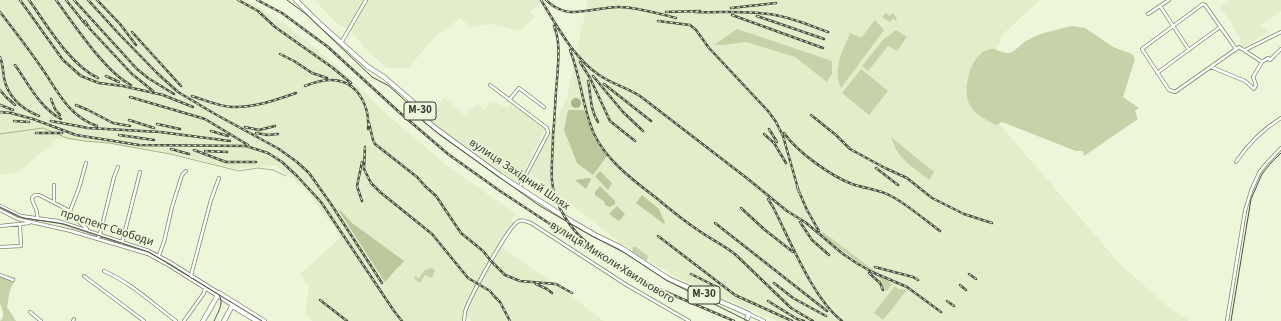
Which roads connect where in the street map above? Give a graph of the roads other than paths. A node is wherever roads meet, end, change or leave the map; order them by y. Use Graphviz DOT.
graph roads {
  1 [pos="296,0"];
  2 [pos="366,0"];
  3 [pos="1169,0"];
  4 [pos="1160,6"];
  5 [pos="1148,14"];
  6 [pos="1173,27"];
  7 [pos="1220,27"];
  8 [pos="1281,32"];
  9 [pos="341,43"];
  10 [pos="1236,49"];
  11 [pos="1281,49"];
  12 [pos="1189,50"];
  13 [pos="1245,50"];
  14 [pos="1262,62"];
  15 [pos="1211,67"];
  16 [pos="1157,73"];
  17 [pos="490,85"];
  18 [pos="509,100"];
  19 [pos="544,107"];
  20 [pos="1281,118"];
  21 [pos="1281,148"];
  22 [pos="1236,162"];
  23 [pos="86,163"];
  24 [pos="118,167"];
  25 [pos="186,171"];
  26 [pos="140,172"];
  27 [pos="219,178"];
  28 [pos="54,185"];
  29 [pos="519,188"];
  30 [pos="54,202"];
  31 [pos="0,206"];
  32 [pos="0,210"];
  33 [pos="70,211"];
  34 [pos="37,220"];
  35 [pos="32,223"];
  36 [pos="20,225"];
  37 [pos="0,226"];
  38 [pos="88,230"];
  39 [pos="100,234"];
  40 [pos="97,239"];
  41 [pos="122,244"];
  42 [pos="0,247"];
  43 [pos="158,257"];
  44 [pos="104,271"];
  45 [pos="0,275"];
  46 [pos="191,275"];
  47 [pos="84,276"];
  48 [pos="190,279"];
  49 [pos="13,280"];
  50 [pos="205,288"];
  51 [pos="218,294"];
  52 [pos="233,304"];
  53 [pos="30,312"];
  54 [pos="749,314"];
  55 [pos="747,319"];
  56 [pos="41,321"];
  57 [pos="144,321"];
  58 [pos="176,321"];
  59 [pos="184,321"];
  60 [pos="203,321"];
  61 [pos="224,321"];
  62 [pos="257,321"];
  63 [pos="264,321"];
  64 [pos="464,321"];
  65 [pos="689,321"];
  66 [pos="764,321"];
  67 [pos="1227,321"];
  1 -- 9 [label="highway, вулиця Західний Шлях / М-30"];
  2 -- 9 [label="street"];
  3 -- 4 [label="street"];
  4 -- 5 [label="street"];
  4 -- 6 [label="street"];
  6 -- 7 [label="street"];
  6 -- 12 [label="street"];
  6 -- 16 [label="street"];
  7 -- 10 [label="street"];
  7 -- 12 [label="street"];
  8 -- 13 [label="street"];
  9 -- 29 [label="highway, вулиця Західний Шлях / М-30"];
  10 -- 13 [label="street"];
  10 -- 15 [label="street"];
  11 -- 14 [label="street"];
  12 -- 16 [label="street"];
  13 -- 14 [label="street"];
  14 -- 15 [label="street"];
  15 -- 16 [label="street"];
  17 -- 18 [label="street"];
  18 -- 19 [label="street"];
  18 -- 29 [label="street"];
  20 -- 22 [label="street"];
  21 -- 67 [label="street"];
  23 -- 33 [label="street"];
  24 -- 39 [label="street"];
  25 -- 43 [label="street"];
  26 -- 41 [label="street"];
  27 -- 46 [label="street"];
  28 -- 30 [label="street"];
  29 -- 54 [label="highway, вулиця Західний Шлях / М-30"];
  30 -- 33 [label="street"];
  30 -- 34 [label="street"];
  31 -- 34 [label="street, проспект Свободи"];
  32 -- 35 [label="street, проспект Свободи"];
  33 -- 38 [label="street"];
  34 -- 38 [label="street, проспект Свободи"];
  35 -- 36 [label="street"];
  35 -- 40 [label="street, проспект Свободи"];
  36 -- 37 [label="street"];
  36 -- 42 [label="street"];
  38 -- 39 [label="street, проспект Свободи"];
  39 -- 40 [label="street"];
  39 -- 41 [label="street, проспект Свободи"];
  40 -- 41 [label="street, проспект Свободи"];
  41 -- 43 [label="street, проспект Свободи"];
  43 -- 46 [label="street, проспект Свободи"];
  43 -- 48 [label="street, проспект Свободи"];
  44 -- 58 [label="street"];
  45 -- 49 [label="street"];
  46 -- 48 [label="street"];
  46 -- 51 [label="street, проспект Свободи"];
  47 -- 57 [label="street"];
  48 -- 50 [label="street, проспект Свободи"];
  50 -- 51 [label="street, проспект Свободи"];
  50 -- 59 [label="street"];
  51 -- 52 [label="highway, проспект Свободи"];
  51 -- 60 [label="highway"];
  52 -- 61 [label="highway"];
  52 -- 62 [label="highway, проспект Свободи"];
  52 -- 63 [label="highway, проспект Свободи"];
  53 -- 56 [label="street"];
  54 -- 55 [label="highway"];
  54 -- 66 [label="street, вулиця Західний Шлях"];
  64 -- 65 [label="street, вулиця Миколи Хвильового"];
}
